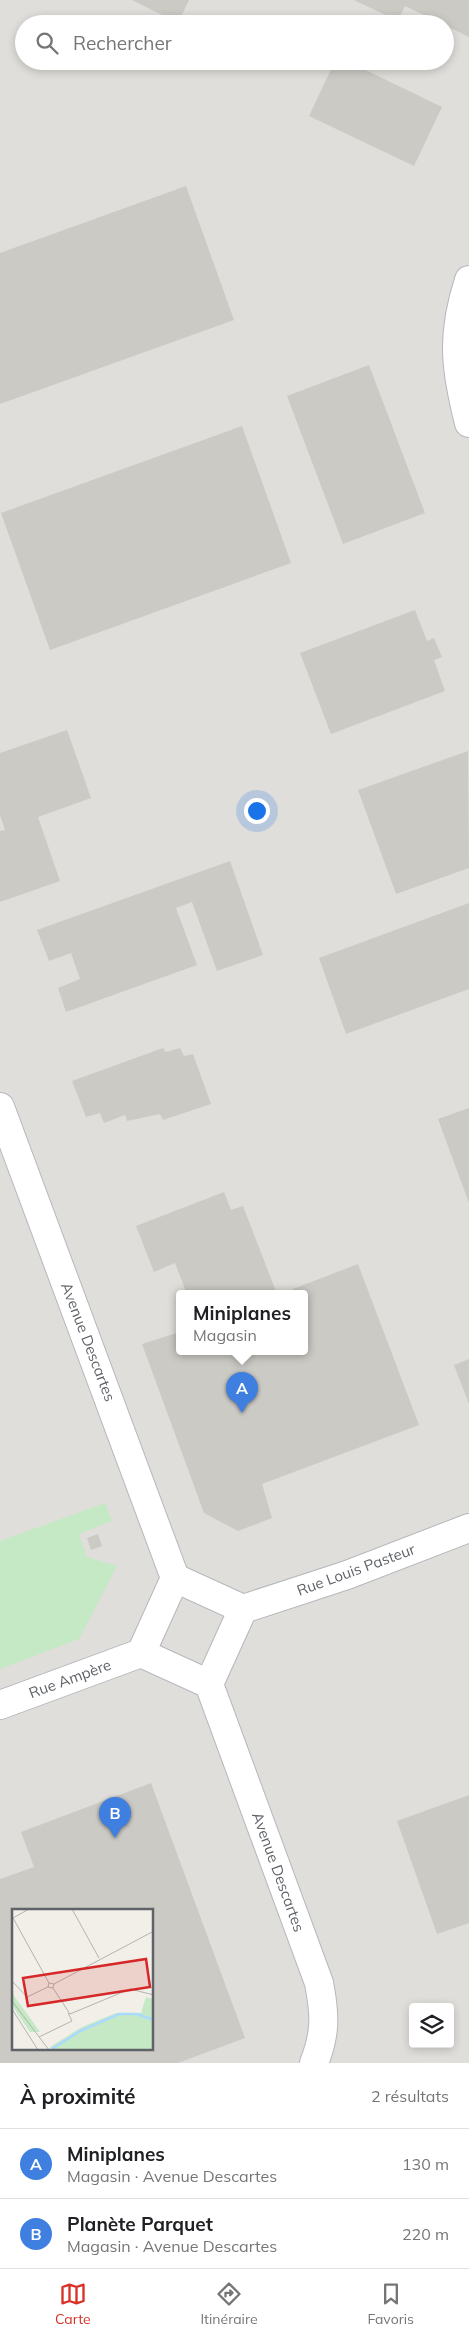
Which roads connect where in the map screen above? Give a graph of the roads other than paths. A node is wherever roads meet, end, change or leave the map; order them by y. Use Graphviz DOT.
graph roads {
  1 [pos="469,280"];
  2 [pos="469,423"];
  3 [pos="0,1107"];
  4 [pos="469,1528"];
  5 [pos="175,1578"];
  6 [pos="243,1609"];
  7 [pos="141,1653"];
  8 [pos="209,1684"];
  9 [pos="0,1705"];
  10 [pos="314,2063"];
  1 -- 2 [label="street"];
  3 -- 5 [label="street, Avenue Descartes"];
  4 -- 6 [label="street, Rue Louis Pasteur"];
  5 -- 6 [label="street"];
  5 -- 7 [label="street"];
  6 -- 8 [label="street"];
  7 -- 8 [label="street"];
  7 -- 9 [label="street, Rue Ampère"];
  8 -- 10 [label="street, Avenue Descartes"];
}
